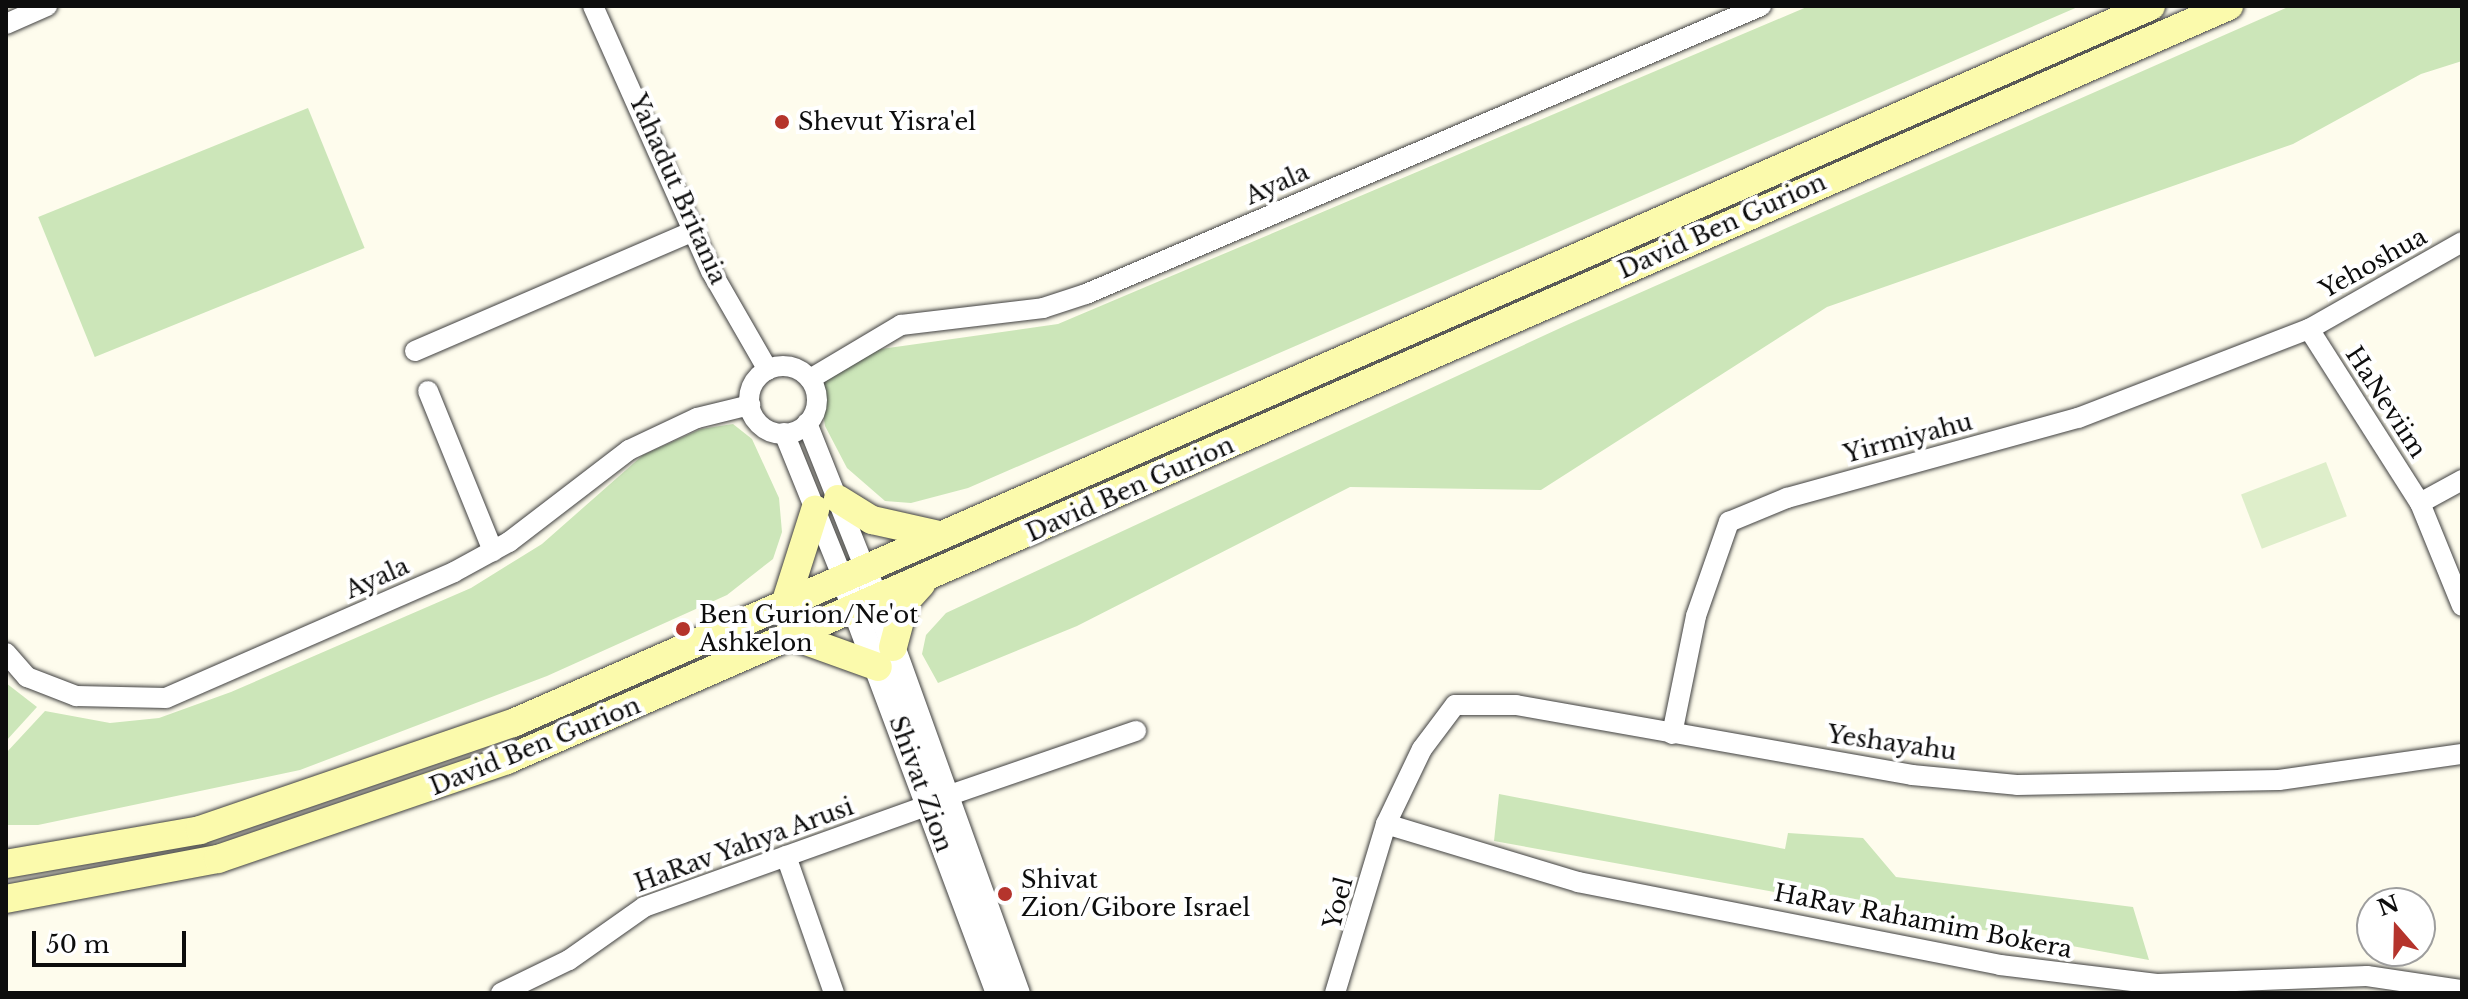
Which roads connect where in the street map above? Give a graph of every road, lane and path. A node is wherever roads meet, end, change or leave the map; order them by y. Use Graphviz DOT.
graph roads {
  1 [pos="47,6"];
  2 [pos="593,6"];
  3 [pos="1761,6"];
  4 [pos="2151,6"];
  5 [pos="2229,6"];
  6 [pos="6,24"];
  7 [pos="694,231"];
  8 [pos="2462,242"];
  9 [pos="2309,329"];
  10 [pos="415,351"];
  11 [pos="768,370"];
  12 [pos="810,379"];
  13 [pos="428,391"];
  14 [pos="750,405"];
  15 [pos="807,423"];
  16 [pos="784,433"];
  17 [pos="2462,480"];
  18 [pos="2420,503"];
  19 [pos="826,505"];
  20 [pos="935,534"];
  21 [pos="493,551"];
  22 [pos="853,571"];
  23 [pos="922,582"];
  24 [pos="786,601"];
  25 [pos="866,606"];
  26 [pos="2462,606"];
  27 [pos="795,637"];
  28 [pos="6,653"];
  29 [pos="886,657"];
  30 [pos="1136,731"];
  31 [pos="1672,734"];
  32 [pos="2462,754"];
  33 [pos="938,800"];
  34 [pos="1386,824"];
  35 [pos="6,854"];
  36 [pos="69,856"];
  37 [pos="786,856"];
  38 [pos="6,864"];
  39 [pos="143,877"];
  40 [pos="6,899"];
  41 [pos="6,906"];
  42 [pos="2462,990"];
  43 [pos="501,993"];
  44 [pos="834,993"];
  45 [pos="998,993"];
  46 [pos="1018,993"];
  47 [pos="1335,993"];
  1 -- 6 [label="street"];
  2 -- 7 [label="street, Yahadut Britania"];
  3 -- 12 [label="street, Ayala"];
  4 -- 20 [label="main road, David Ben Gurion"];
  5 -- 23 [label="main road, David Ben Gurion"];
  7 -- 10 [label="street"];
  7 -- 11 [label="street, Yahadut Britania"];
  8 -- 9 [label="street, Yehoshua"];
  9 -- 18 [label="street, HaNeviim"];
  9 -- 31 [label="street, Yirmiyahu"];
  11 -- 12 [label="street"];
  11 -- 14 [label="street"];
  12 -- 15 [label="street"];
  13 -- 21 [label="street"];
  14 -- 16 [label="street"];
  14 -- 21 [label="street, Ayala"];
  15 -- 16 [label="street"];
  15 -- 19 [label="street"];
  16 -- 19 [label="street"];
  17 -- 18 [label="street"];
  18 -- 26 [label="street, HaNeviim"];
  19 -- 20 [label="main road"];
  19 -- 22 [label="street"];
  19 -- 24 [label="main road"];
  20 -- 22 [label="main road, David Ben Gurion"];
  21 -- 28 [label="street, Ayala"];
  22 -- 24 [label="main road, David Ben Gurion"];
  22 -- 25 [label="street"];
  23 -- 25 [label="main road, David Ben Gurion"];
  23 -- 29 [label="main road"];
  24 -- 36 [label="main road, David Ben Gurion"];
  25 -- 27 [label="main road, David Ben Gurion"];
  25 -- 29 [label="street, Shivat Zion"];
  27 -- 29 [label="main road"];
  27 -- 39 [label="main road, David Ben Gurion"];
  29 -- 33 [label="street, Shivat Zion"];
  30 -- 33 [label="street, HaRav Yahya Arusi"];
  31 -- 32 [label="street, Yeshayahu"];
  31 -- 34 [label="street, Yeshayahu"];
  33 -- 37 [label="street, HaRav Yahya Arusi"];
  33 -- 45 [label="street, Shivat Zion"];
  33 -- 46 [label="street, Shivat Zion"];
  34 -- 42 [label="street, HaRav Rahamim Bokera"];
  34 -- 47 [label="street, Yoel"];
  35 -- 36 [label="main road"];
  36 -- 38 [label="main road, David Ben Gurion"];
  37 -- 43 [label="street, HaRav Yahya Arusi"];
  37 -- 44 [label="street"];
  39 -- 40 [label="main road, David Ben Gurion"];
  39 -- 41 [label="main road"];
}
